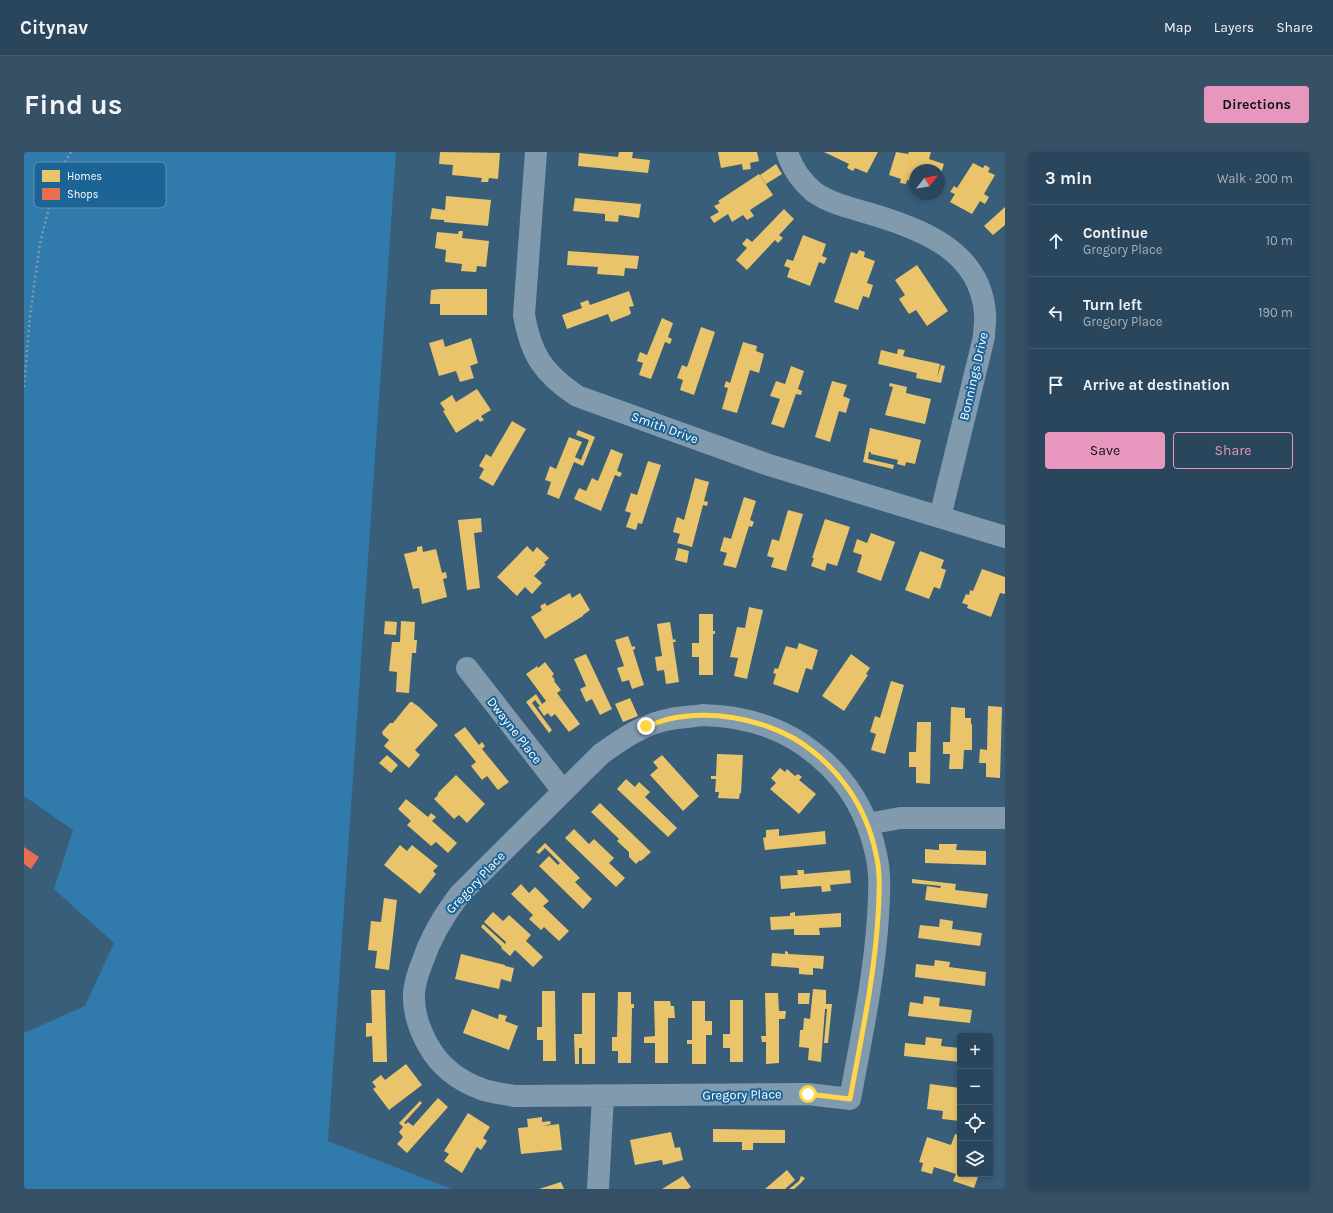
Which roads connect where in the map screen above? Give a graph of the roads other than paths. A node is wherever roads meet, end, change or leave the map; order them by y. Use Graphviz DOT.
graph roads {
  1 [pos="536,152"];
  2 [pos="787,152"];
  3 [pos="940,517"];
  4 [pos="1005,537"];
  5 [pos="467,668"];
  6 [pos="563,791"];
  7 [pos="1005,818"];
  8 [pos="868,824"];
  9 [pos="603,1096"];
  10 [pos="598,1189"];
  1 -- 3 [label="street, Smith Drive"];
  2 -- 3 [label="street, Bonnings Drive"];
  3 -- 4 [label="street, Smith Drive"];
  5 -- 6 [label="street, Dwayne Place"];
  6 -- 8 [label="street, Gregory Place"];
  6 -- 9 [label="street, Gregory Place"];
  7 -- 8 [label="street"];
  8 -- 9 [label="street, Gregory Place"];
  9 -- 10 [label="street"];
}
